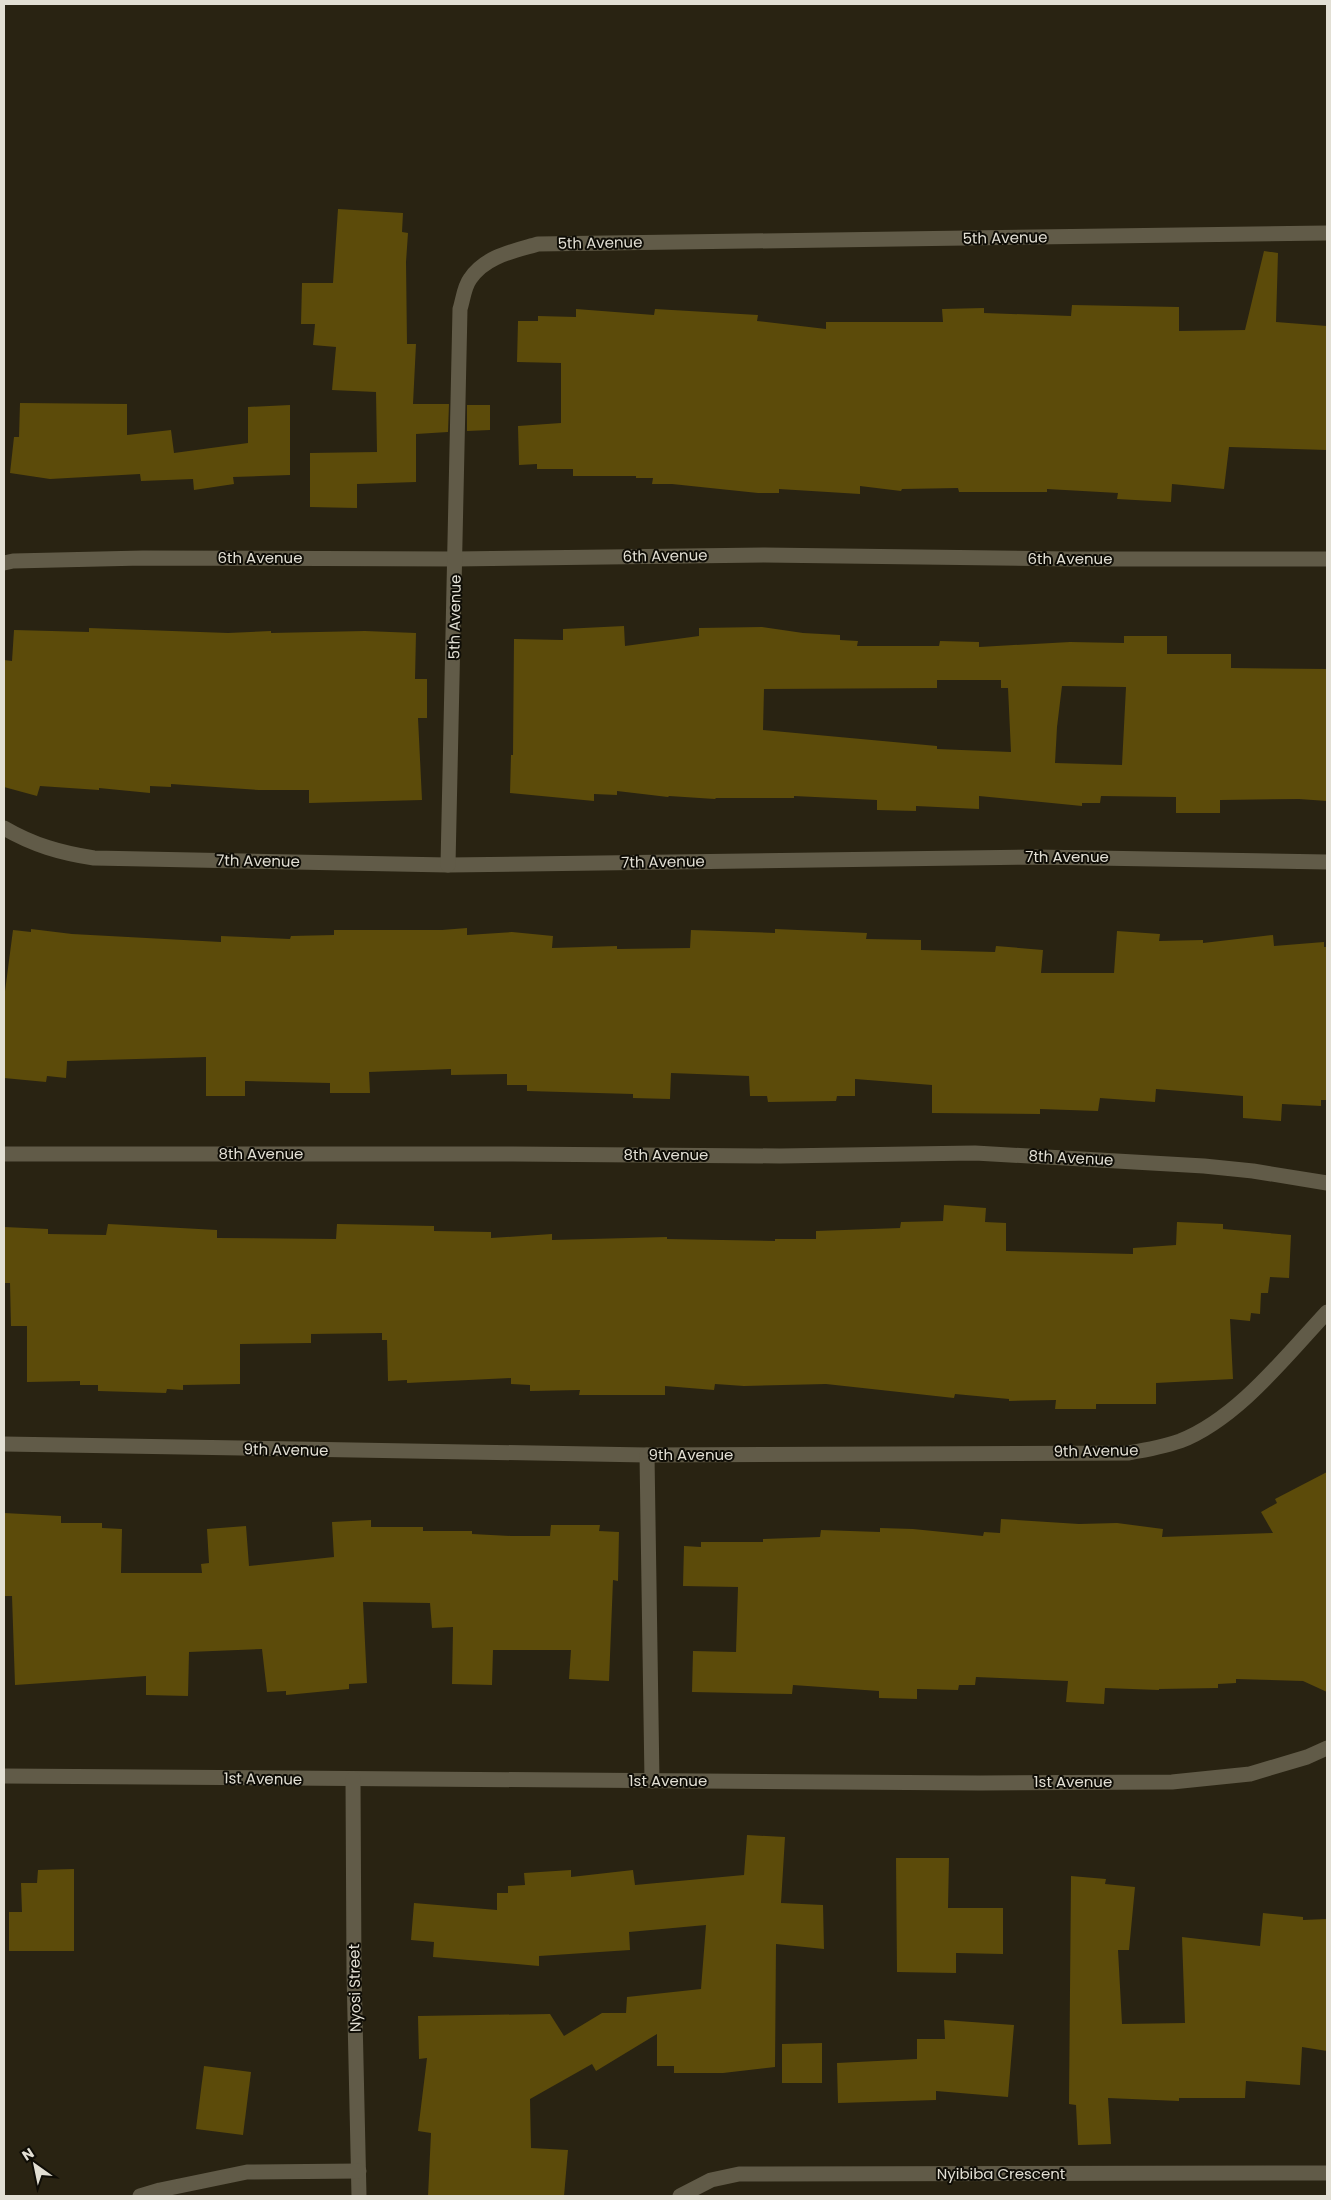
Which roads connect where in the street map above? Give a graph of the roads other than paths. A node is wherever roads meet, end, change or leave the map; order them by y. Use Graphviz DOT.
graph roads {
  1 [pos="1327,233"];
  2 [pos="456,559"];
  3 [pos="1327,559"];
  4 [pos="4,562"];
  5 [pos="4,828"];
  6 [pos="1327,862"];
  7 [pos="448,865"];
  8 [pos="4,1154"];
  9 [pos="1327,1183"];
  10 [pos="1327,1312"];
  11 [pos="4,1444"];
  12 [pos="647,1455"];
  13 [pos="1327,1748"];
  14 [pos="4,1776"];
  15 [pos="353,1779"];
  16 [pos="652,1781"];
  17 [pos="359,2171"];
  18 [pos="1327,2173"];
  19 [pos="140,2196"];
  20 [pos="359,2196"];
  21 [pos="680,2196"];
  1 -- 2 [label="street, 5th Avenue"];
  2 -- 3 [label="street, 6th Avenue"];
  2 -- 4 [label="street, 6th Avenue"];
  2 -- 7 [label="street, 5th Avenue"];
  5 -- 7 [label="street, 7th Avenue"];
  6 -- 7 [label="street, 7th Avenue"];
  8 -- 9 [label="street, 8th Avenue"];
  10 -- 12 [label="street, 9th Avenue"];
  11 -- 12 [label="street, 9th Avenue"];
  12 -- 16 [label="street"];
  13 -- 16 [label="street, 1st Avenue"];
  14 -- 15 [label="street, 1st Avenue"];
  15 -- 16 [label="street, 1st Avenue"];
  15 -- 17 [label="street, Nyosi Street"];
  17 -- 19 [label="street"];
  17 -- 20 [label="street, Nyosi Street"];
  18 -- 21 [label="street, Nyibiba Crescent"];
}
